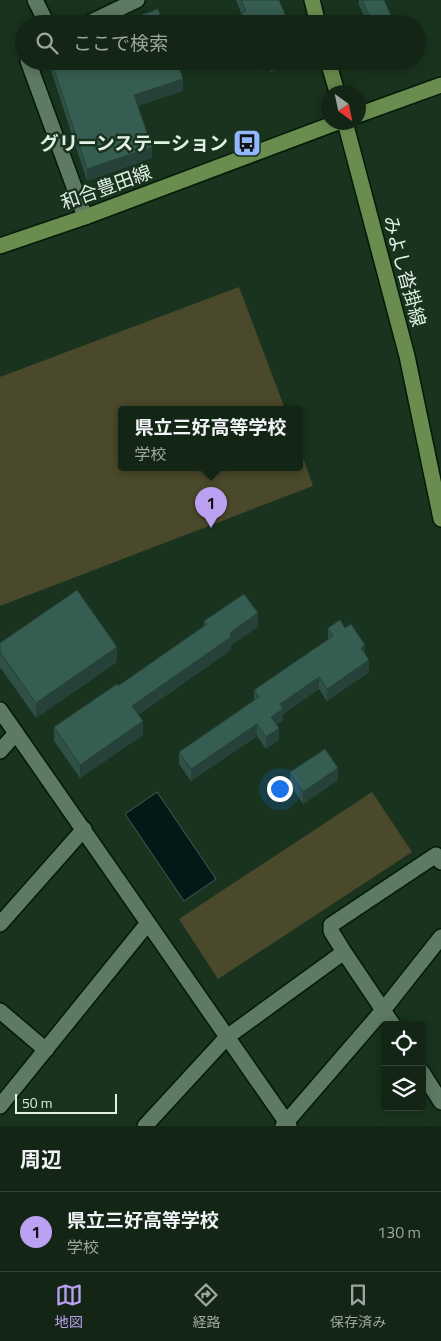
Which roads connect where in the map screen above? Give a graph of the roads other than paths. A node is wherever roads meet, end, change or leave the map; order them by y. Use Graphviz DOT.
graph roads {
  1 [pos="36,0"];
  2 [pos="137,0"];
  3 [pos="312,0"];
  4 [pos="43,15"];
  5 [pos="106,15"];
  6 [pos="316,15"];
  7 [pos="31,70"];
  8 [pos="331,70"];
  9 [pos="335,85"];
  10 [pos="441,85"];
  11 [pos="366,112"];
  12 [pos="321,128"];
  13 [pos="347,130"];
  14 [pos="86,217"];
  15 [pos="0,246"];
  16 [pos="441,519"];
  17 [pos="0,710"];
  18 [pos="16,734"];
  19 [pos="0,751"];
  20 [pos="84,829"];
  21 [pos="441,862"];
  22 [pos="148,923"];
  23 [pos="0,924"];
  24 [pos="441,937"];
  25 [pos="344,952"];
  26 [pos="384,1009"];
  27 [pos="0,1011"];
  28 [pos="391,1021"];
  29 [pos="227,1036"];
  30 [pos="46,1050"];
  31 [pos="426,1078"];
  32 [pos="441,1102"];
  33 [pos="0,1106"];
  34 [pos="286,1125"];
  35 [pos="145,1126"];
  1 -- 4 [label="street"];
  2 -- 5 [label="street"];
  3 -- 6 [label="main road"];
  7 -- 14 [label="street"];
  8 -- 9 [label="main road"];
  10 -- 11 [label="main road"];
  12 -- 14 [label="main road, 和合豊田線"];
  13 -- 16 [label="main road, みよし沓掛線"];
  14 -- 15 [label="main road, 和合豊田線"];
  17 -- 18 [label="street"];
  18 -- 19 [label="street"];
  18 -- 20 [label="street"];
  20 -- 22 [label="street"];
  20 -- 23 [label="street"];
  21 -- 25 [label="street"];
  22 -- 29 [label="street"];
  22 -- 30 [label="street"];
  24 -- 26 [label="street"];
  25 -- 26 [label="street"];
  25 -- 29 [label="street"];
  26 -- 28 [label="street"];
  26 -- 34 [label="street"];
  27 -- 30 [label="street"];
  29 -- 34 [label="street"];
  29 -- 35 [label="street"];
  30 -- 33 [label="street"];
  31 -- 32 [label="street"];
}
